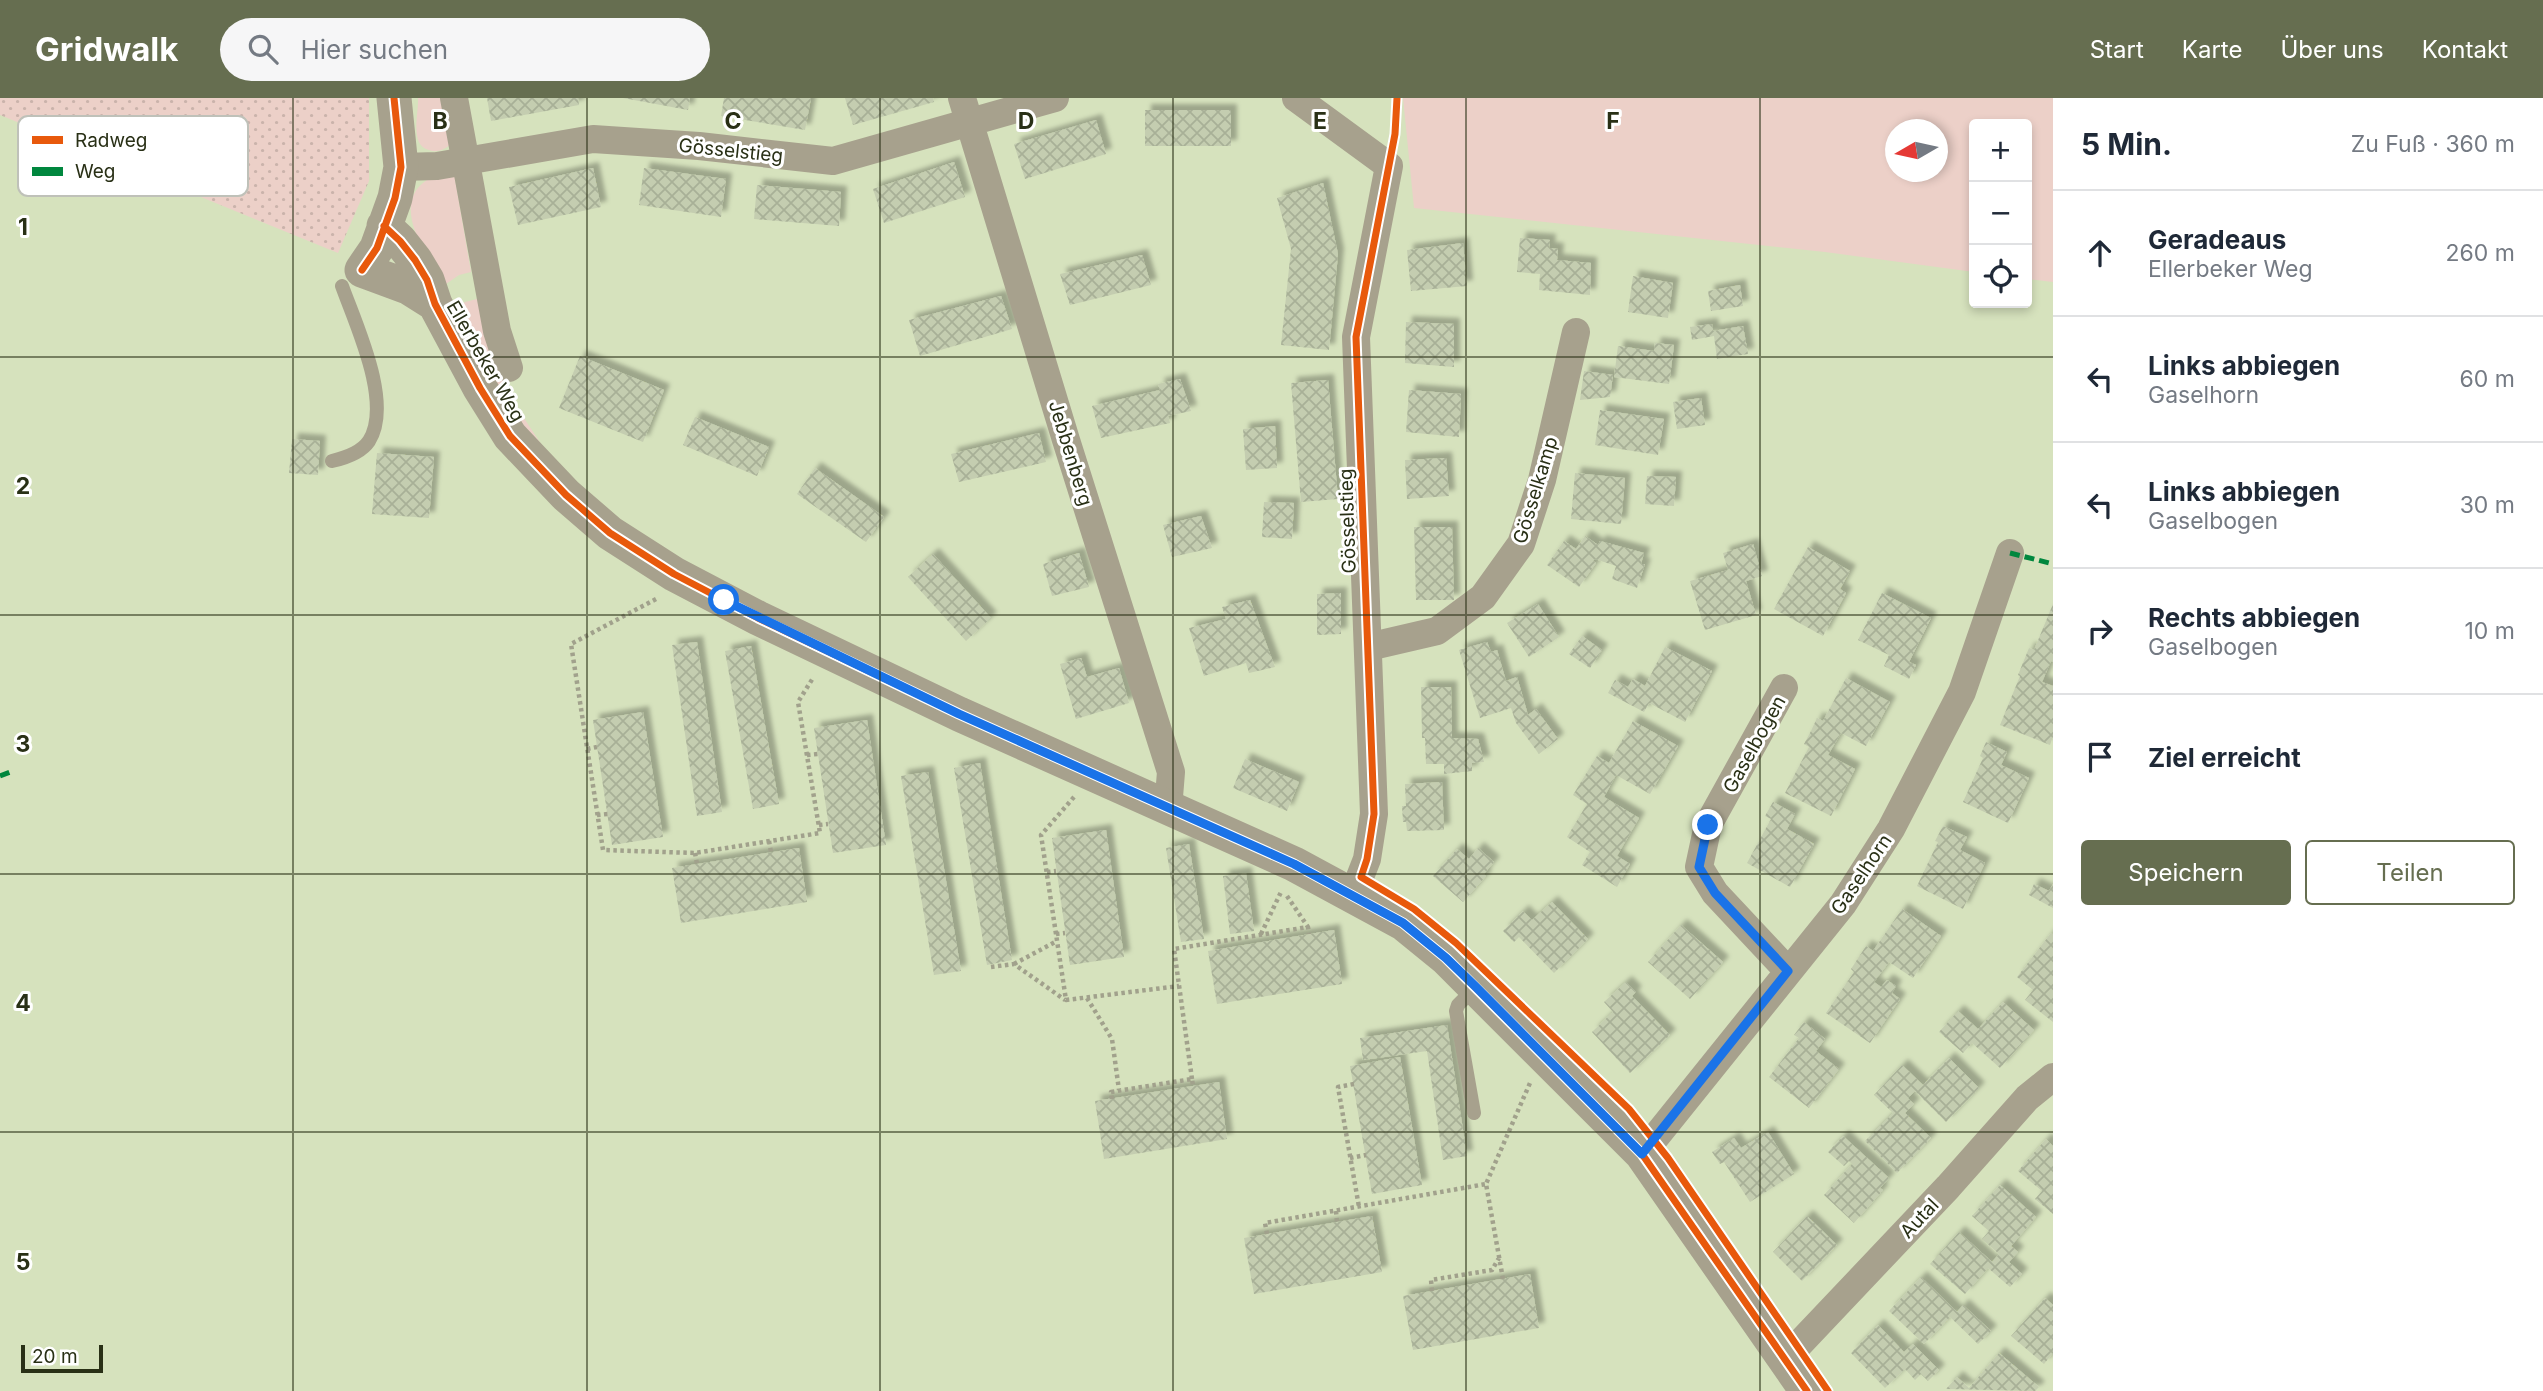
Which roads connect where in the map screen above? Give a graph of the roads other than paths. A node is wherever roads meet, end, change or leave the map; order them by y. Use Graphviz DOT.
graph roads {
  1 [pos="394,98"];
  2 [pos="454,98"];
  3 [pos="1055,98"];
  4 [pos="1296,98"];
  5 [pos="965,109"];
  6 [pos="466,161"];
  7 [pos="401,167"];
  8 [pos="384,226"];
  9 [pos="352,278"];
  10 [pos="435,304"];
  11 [pos="1576,332"];
  12 [pos="509,368"];
  13 [pos="332,461"];
  14 [pos="2010,553"];
  15 [pos="1368,647"];
  16 [pos="1784,688"];
  17 [pos="1168,809"];
  18 [pos="1353,895"];
  19 [pos="1788,971"];
  20 [pos="1476,987"];
  21 [pos="2053,1077"];
  22 [pos="1474,1113"];
  23 [pos="1642,1154"];
  24 [pos="1784,1359"];
  25 [pos="1807,1391"];
  1 -- 7 [label="street"];
  2 -- 6 [label="street, Ellerbeker Weg"];
  3 -- 5 [label="street, Gösselstieg"];
  4 -- 15 [label="street, Gösselstieg"];
  5 -- 6 [label="street, Gösselstieg"];
  5 -- 17 [label="street, Jebbenberg"];
  6 -- 7 [label="street, Gösselstieg"];
  6 -- 12 [label="street, Ellerbeker Weg"];
  7 -- 8 [label="street"];
  8 -- 9 [label="street"];
  8 -- 10 [label="street, Ellerbeker Weg"];
  9 -- 10 [label="street, Ellerbeker Weg"];
  9 -- 13 [label="lane"];
  10 -- 17 [label="street, Ellerbeker Weg"];
  11 -- 15 [label="street, Gösselkamp"];
  14 -- 19 [label="street, Gaselhorn"];
  15 -- 18 [label="street, Gösselstieg"];
  16 -- 19 [label="street, Gaselbogen"];
  17 -- 18 [label="street, Ellerbeker Weg"];
  18 -- 20 [label="street, Ellerbeker Weg"];
  19 -- 23 [label="street, Gaselhorn"];
  20 -- 22 [label="lane"];
  20 -- 23 [label="street, Ellerbeker Weg"];
  21 -- 24 [label="street, Autal"];
  23 -- 24 [label="street, Ellerbeker Weg"];
  24 -- 25 [label="street, Ellerbeker Weg"];
}
